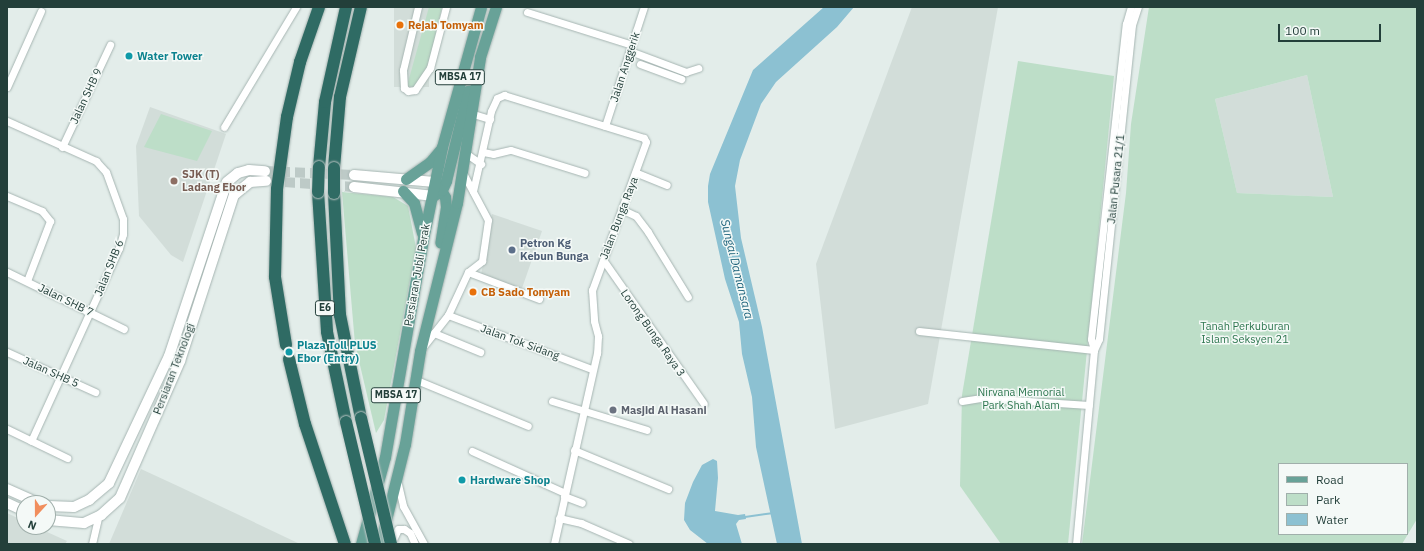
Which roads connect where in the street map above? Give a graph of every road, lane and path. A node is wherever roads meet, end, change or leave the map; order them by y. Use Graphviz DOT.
graph roads {
  1 [pos="296,7"];
  2 [pos="319,7"];
  3 [pos="346,7"];
  4 [pos="361,7"];
  5 [pos="418,7"];
  6 [pos="446,7"];
  7 [pos="481,7"];
  8 [pos="496,7"];
  9 [pos="644,7"];
  10 [pos="1131,7"];
  11 [pos="1138,7"];
  12 [pos="41,11"];
  13 [pos="527,12"];
  14 [pos="110,45"];
  15 [pos="631,48"];
  16 [pos="480,57"];
  17 [pos="654,60"];
  18 [pos="640,64"];
  19 [pos="652,68"];
  20 [pos="698,68"];
  21 [pos="681,78"];
  22 [pos="7,87"];
  23 [pos="470,113"];
  24 [pos="490,119"];
  25 [pos="7,121"];
  26 [pos="605,126"];
  27 [pos="224,127"];
  28 [pos="62,146"];
  29 [pos="442,147"];
  30 [pos="464,152"];
  31 [pos="483,152"];
  32 [pos="480,164"];
  33 [pos="462,169"];
  34 [pos="585,173"];
  35 [pos="637,173"];
  36 [pos="354,175"];
  37 [pos="406,179"];
  38 [pos="666,185"];
  39 [pos="354,187"];
  40 [pos="437,189"];
  41 [pos="403,191"];
  42 [pos="473,191"];
  43 [pos="7,196"];
  44 [pos="624,210"];
  45 [pos="423,239"];
  46 [pos="604,261"];
  47 [pos="7,272"];
  48 [pos="468,272"];
  49 [pos="440,273"];
  50 [pos="27,281"];
  51 [pos="688,296"];
  52 [pos="539,299"];
  53 [pos="91,312"];
  54 [pos="448,315"];
  55 [pos="124,328"];
  56 [pos="919,330"];
  57 [pos="434,334"];
  58 [pos="286,346"];
  59 [pos="1094,350"];
  60 [pos="420,351"];
  61 [pos="7,352"];
  62 [pos="480,352"];
  63 [pos="289,359"];
  64 [pos="592,369"];
  65 [pos="61,377"];
  66 [pos="414,379"];
  67 [pos="95,392"];
  68 [pos="552,400"];
  69 [pos="962,400"];
  70 [pos="704,404"];
  71 [pos="1090,405"];
  72 [pos="583,410"];
  73 [pos="528,426"];
  74 [pos="7,429"];
  75 [pos="646,430"];
  76 [pos="31,441"];
  77 [pos="574,450"];
  78 [pos="472,451"];
  79 [pos="67,458"];
  80 [pos="397,470"];
  81 [pos="7,489"];
  82 [pos="668,489"];
  83 [pos="564,494"];
  84 [pos="20,495"];
  85 [pos="582,503"];
  86 [pos="56,506"];
  87 [pos="98,517"];
  88 [pos="559,518"];
  89 [pos="56,520"];
  90 [pos="84,522"];
  91 [pos="93,533"];
  92 [pos="92,544"];
  93 [pos="345,544"];
  94 [pos="360,544"];
  95 [pos="375,544"];
  96 [pos="380,544"];
  97 [pos="391,544"];
  98 [pos="415,544"];
  99 [pos="424,544"];
  100 [pos="554,544"];
  101 [pos="629,544"];
  102 [pos="1076,544"];
  1 -- 27 [label="street"];
  2 -- 58 [label="highway"];
  3 -- 95 [label="highway, E6, bridge"];
  4 -- 97 [label="highway, E6, bridge"];
  5 -- 6 [label="street"];
  7 -- 29 [label="main road, Persiaran Jubli Perak / MBSA 17"];
  8 -- 16 [label="main road, Persiaran Jubli Perak / MBSA 17"];
  9 -- 15 [label="street, Jalan Anggerik"];
  10 -- 59 [label="street, Jalan Pusara 21/1"];
  11 -- 59 [label="street, Jalan Pusara 21/1"];
  12 -- 22 [label="street"];
  13 -- 15 [label="street"];
  14 -- 28 [label="street, Jalan SHB 9"];
  15 -- 17 [label="street"];
  15 -- 26 [label="street, Jalan Anggerik"];
  16 -- 23 [label="main road, Persiaran Jubli Perak / MBSA 17"];
  16 -- 40 [label="main road"];
  17 -- 19 [label="street"];
  17 -- 20 [label="street"];
  18 -- 19 [label="street"];
  19 -- 21 [label="street"];
  23 -- 24 [label="street"];
  23 -- 30 [label="main road, Persiaran Jubli Perak / MBSA 17"];
  24 -- 26 [label="street, Jalan Bunga Raya"];
  24 -- 31 [label="street, Jalan Bunga Raya"];
  25 -- 28 [label="street, Jalan SHB 6"];
  26 -- 35 [label="street, Jalan Bunga Raya"];
  28 -- 53 [label="street, Jalan SHB 6"];
  29 -- 37 [label="main road"];
  29 -- 40 [label="main road, Persiaran Jubli Perak / MBSA 17"];
  30 -- 32 [label="street"];
  30 -- 33 [label="main road, Persiaran Jubli Perak / MBSA 17"];
  31 -- 32 [label="street, Jalan Bunga Raya"];
  31 -- 34 [label="street"];
  32 -- 42 [label="street, Jalan Bunga Raya"];
  33 -- 42 [label="street"];
  33 -- 49 [label="main road, Persiaran Jubli Perak / MBSA 17"];
  35 -- 38 [label="street"];
  35 -- 44 [label="street, Jalan Bunga Raya"];
  36 -- 37 [label="main road"];
  37 -- 40 [label="main road"];
  39 -- 41 [label="main road"];
  40 -- 41 [label="main road"];
  40 -- 45 [label="main road, Persiaran Jubli Perak / MBSA 17"];
  40 -- 49 [label="main road"];
  41 -- 45 [label="main road"];
  42 -- 48 [label="street"];
  43 -- 50 [label="street"];
  44 -- 46 [label="street, Jalan Bunga Raya"];
  44 -- 51 [label="street"];
  45 -- 94 [label="main road, Persiaran Jubli Perak / MBSA 17"];
  46 -- 64 [label="street, Jalan Bunga Raya"];
  46 -- 70 [label="street, Lorong Bunga Raya 3"];
  47 -- 50 [label="street, Jalan SHB 7"];
  48 -- 52 [label="street"];
  48 -- 54 [label="street"];
  49 -- 60 [label="main road, Persiaran Jubli Perak / MBSA 17"];
  50 -- 53 [label="street, Jalan SHB 7"];
  53 -- 55 [label="street, Jalan SHB 7"];
  53 -- 65 [label="street, Jalan SHB 6"];
  54 -- 57 [label="street"];
  54 -- 64 [label="street, Jalan Tok Sidang"];
  56 -- 59 [label="street"];
  57 -- 60 [label="street"];
  57 -- 62 [label="street"];
  59 -- 71 [label="street, Jalan Pusara 21/1"];
  60 -- 66 [label="main road, Persiaran Jubli Perak / MBSA 17"];
  61 -- 65 [label="street, Jalan SHB 5"];
  63 -- 93 [label="highway"];
  64 -- 72 [label="street, Jalan Bunga Raya"];
  65 -- 67 [label="street, Jalan SHB 5"];
  65 -- 76 [label="street, Jalan SHB 6"];
  66 -- 73 [label="street"];
  66 -- 80 [label="main road, Persiaran Jubli Perak / MBSA 17"];
  68 -- 72 [label="street"];
  69 -- 71 [label="street"];
  71 -- 102 [label="street, Jalan Pusara 21/1"];
  72 -- 75 [label="street"];
  72 -- 77 [label="street, Jalan Bunga Raya"];
  74 -- 76 [label="street"];
  76 -- 79 [label="street"];
  77 -- 82 [label="street"];
  77 -- 83 [label="street, Jalan Bunga Raya"];
  78 -- 83 [label="street"];
  80 -- 96 [label="main road, Persiaran Jubli Perak / MBSA 17"];
  80 -- 99 [label="street"];
  81 -- 84 [label="main road"];
  83 -- 85 [label="street"];
  83 -- 88 [label="street, Jalan Bunga Raya"];
  86 -- 87 [label="main road, Persiaran Teknologi"];
  87 -- 90 [label="main road, Persiaran Teknologi"];
  87 -- 91 [label="street"];
  88 -- 100 [label="street, Jalan Bunga Raya"];
  88 -- 101 [label="street"];
  89 -- 90 [label="main road, Persiaran Teknologi"];
  90 -- 91 [label="street"];
  91 -- 92 [label="street"];
  97 -- 98 [label="street"];
}
